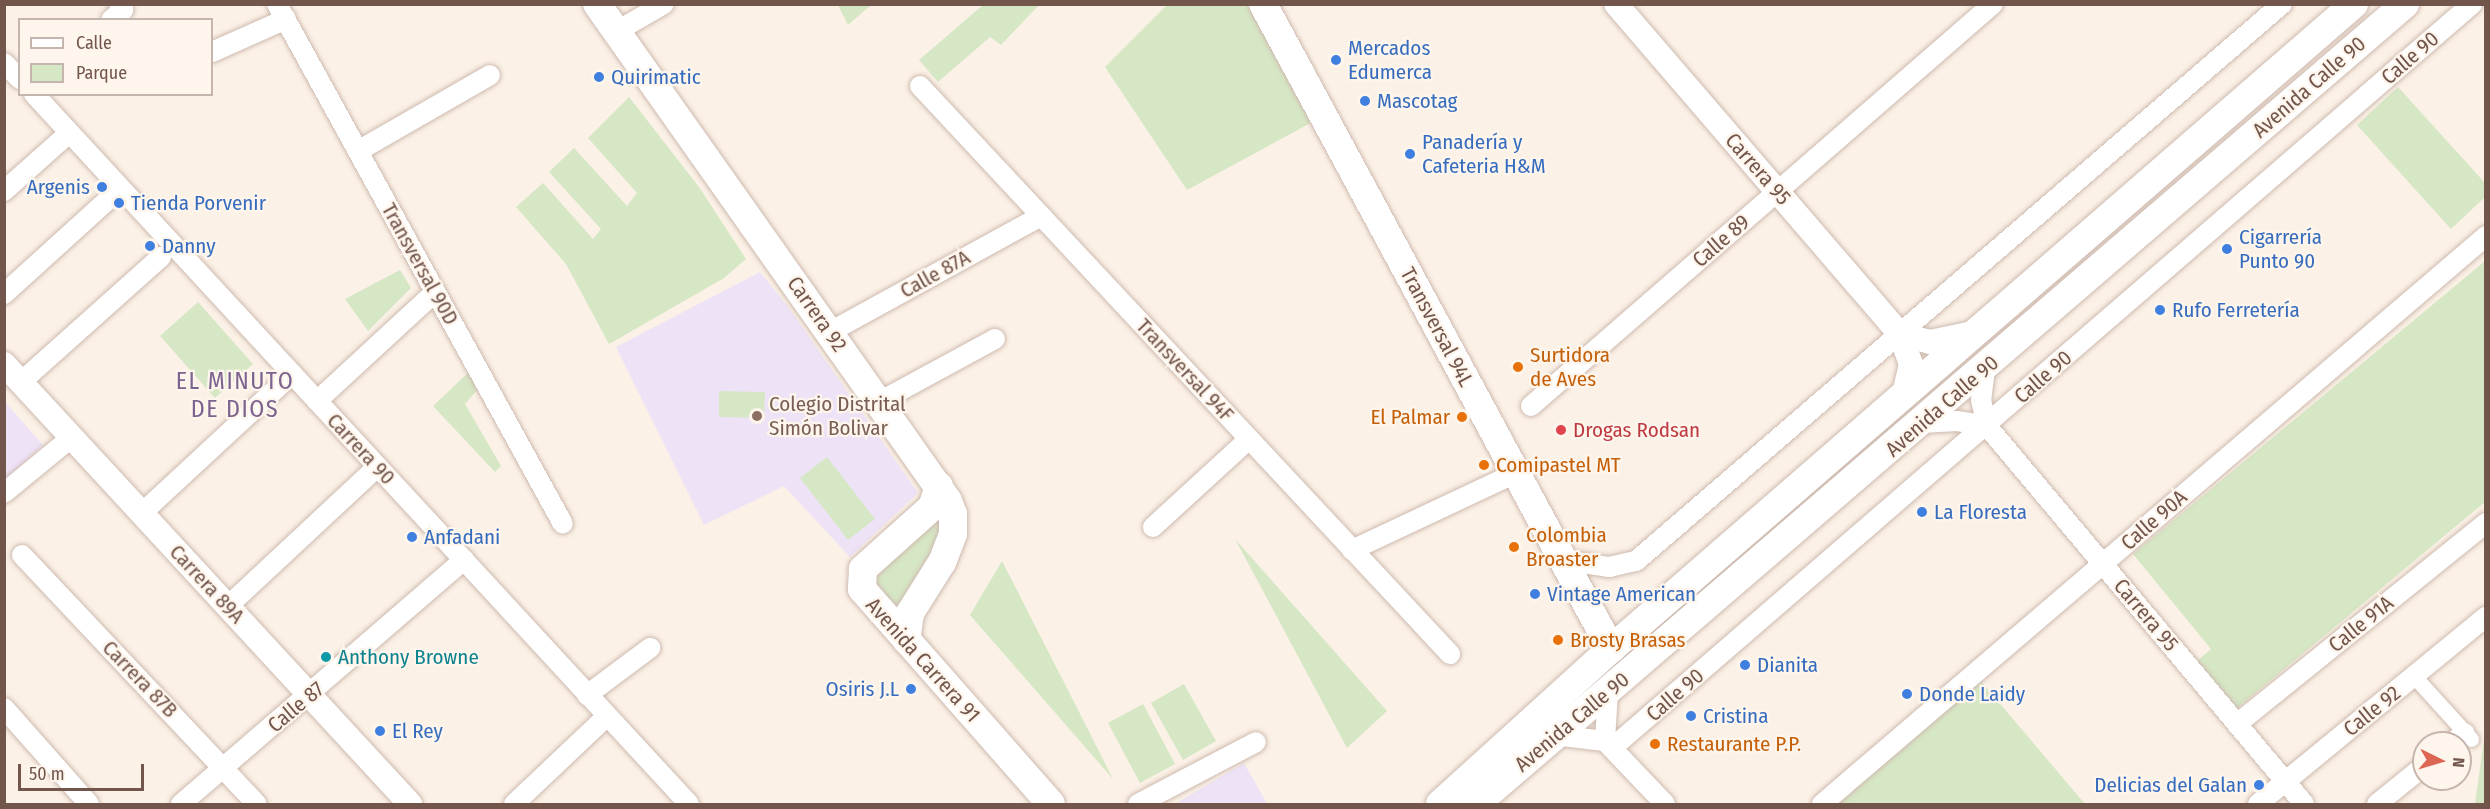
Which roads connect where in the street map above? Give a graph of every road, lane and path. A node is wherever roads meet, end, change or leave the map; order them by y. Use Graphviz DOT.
graph roads {
  1 [pos="597,4"];
  2 [pos="664,4"];
  3 [pos="1263,4"];
  4 [pos="1616,4"];
  5 [pos="1993,4"];
  6 [pos="2282,4"];
  7 [pos="2354,4"];
  8 [pos="2405,4"];
  9 [pos="2472,4"];
  10 [pos="281,12"];
  11 [pos="617,32"];
  12 [pos="213,51"];
  13 [pos="490,75"];
  14 [pos="920,86"];
  15 [pos="36,96"];
  16 [pos="69,133"];
  17 [pos="358,151"];
  18 [pos="4,191"];
  19 [pos="1778,192"];
  20 [pos="112,196"];
  21 [pos="1041,216"];
  22 [pos="2485,236"];
  23 [pos="161,257"];
  24 [pos="435,292"];
  25 [pos="4,294"];
  26 [pos="830,332"];
  27 [pos="1975,333"];
  28 [pos="1900,334"];
  29 [pos="995,339"];
  30 [pos="4,364"];
  31 [pos="1985,369"];
  32 [pos="292,374"];
  33 [pos="21,382"];
  34 [pos="1904,394"];
  35 [pos="317,401"];
  36 [pos="879,402"];
  37 [pos="1531,406"];
  38 [pos="1921,423"];
  39 [pos="1987,426"];
  40 [pos="72,437"];
  41 [pos="1249,439"];
  42 [pos="377,467"];
  43 [pos="1516,473"];
  44 [pos="939,486"];
  45 [pos="4,493"];
  46 [pos="142,513"];
  47 [pos="2486,523"];
  48 [pos="563,524"];
  49 [pos="1153,526"];
  50 [pos="1352,550"];
  51 [pos="22,555"];
  52 [pos="464,560"];
  53 [pos="1563,560"];
  54 [pos="2103,564"];
  55 [pos="228,606"];
  56 [pos="2486,617"];
  57 [pos="906,640"];
  58 [pos="650,648"];
  59 [pos="1611,649"];
  60 [pos="1450,654"];
  61 [pos="2414,676"];
  62 [pos="1608,691"];
  63 [pos="588,694"];
  64 [pos="310,696"];
  65 [pos="4,708"];
  66 [pos="608,716"];
  67 [pos="2237,724"];
  68 [pos="2457,731"];
  69 [pos="1554,735"];
  70 [pos="1256,741"];
  71 [pos="1608,744"];
  72 [pos="224,768"];
  73 [pos="2412,776"];
  74 [pos="2285,782"];
  75 [pos="89,804"];
  76 [pos="181,804"];
  77 [pos="257,804"];
  78 [pos="410,804"];
  79 [pos="514,804"];
  80 [pos="689,804"];
  81 [pos="1051,804"];
  82 [pos="1138,804"];
  83 [pos="1440,804"];
  84 [pos="1476,804"];
  85 [pos="1665,804"];
  86 [pos="1822,804"];
  87 [pos="2258,804"];
  88 [pos="2304,804"];
  89 [pos="2377,804"];
  1 -- 11 [label="main road, Carrera 92"];
  2 -- 11 [label="street"];
  3 -- 43 [label="main road, Transversal 94L"];
  4 -- 19 [label="street, Carrera 95"];
  5 -- 19 [label="street, Calle 89"];
  6 -- 28 [label="street"];
  7 -- 27 [label="main road, Avenida Calle 90"];
  8 -- 31 [label="main road, Avenida Calle 90"];
  9 -- 39 [label="street, Calle 90"];
  10 -- 12 [label="street"];
  10 -- 17 [label="street, Transversal 90D"];
  11 -- 26 [label="main road, Carrera 92"];
  13 -- 17 [label="street"];
  14 -- 21 [label="street, Transversal 94F"];
  15 -- 16 [label="street, Carrera 90"];
  16 -- 18 [label="street"];
  16 -- 32 [label="street, Carrera 90"];
  17 -- 24 [label="street, Transversal 90D"];
  19 -- 28 [label="street, Carrera 95"];
  19 -- 37 [label="street, Calle 89"];
  20 -- 25 [label="street"];
  21 -- 26 [label="street, Calle 87A"];
  21 -- 41 [label="street, Transversal 94F"];
  22 -- 54 [label="street, Calle 90A"];
  23 -- 33 [label="street"];
  24 -- 35 [label="street"];
  24 -- 48 [label="street, Transversal 90D"];
  26 -- 36 [label="main road, Carrera 92"];
  27 -- 28 [label="street"];
  27 -- 34 [label="main road, Avenida Calle 90"];
  28 -- 34 [label="street, Carrera 95"];
  28 -- 53 [label="street"];
  29 -- 36 [label="street"];
  30 -- 33 [label="street, Carrera 89A"];
  31 -- 38 [label="main road, Avenida Calle 90"];
  31 -- 39 [label="street, Carrera 95"];
  32 -- 35 [label="street, Carrera 90"];
  32 -- 46 [label="street"];
  33 -- 40 [label="street, Carrera 89A"];
  34 -- 59 [label="main road, Avenida Calle 90"];
  35 -- 42 [label="street, Carrera 90"];
  36 -- 44 [label="main road, Carrera 92"];
  38 -- 39 [label="street"];
  38 -- 62 [label="main road, Avenida Calle 90"];
  39 -- 54 [label="street, Carrera 95"];
  39 -- 71 [label="street, Calle 90"];
  40 -- 45 [label="street"];
  40 -- 46 [label="street, Carrera 89A"];
  41 -- 49 [label="street"];
  41 -- 50 [label="street, Transversal 94F"];
  42 -- 52 [label="street, Carrera 90"];
  42 -- 55 [label="street"];
  43 -- 50 [label="street"];
  43 -- 53 [label="main road, Transversal 94L"];
  44 -- 57 [label="main road, Carrera 92"];
  44 -- 57 [label="main road, Avenida Carrera 91"];
  46 -- 55 [label="street, Carrera 89A"];
  47 -- 67 [label="street, Calle 91A"];
  50 -- 60 [label="street, Transversal 94F"];
  51 -- 72 [label="street, Carrera 87B"];
  52 -- 63 [label="street, Carrera 90"];
  52 -- 64 [label="street, Calle 87"];
  53 -- 59 [label="main road, Transversal 94L"];
  54 -- 67 [label="street, Carrera 95"];
  54 -- 86 [label="street, Calle 90A"];
  55 -- 64 [label="street, Carrera 89A"];
  56 -- 61 [label="street, Calle 92"];
  57 -- 81 [label="main road, Avenida Carrera 91"];
  58 -- 63 [label="street"];
  59 -- 62 [label="main road"];
  59 -- 83 [label="main road, Avenida Calle 90"];
  61 -- 68 [label="street"];
  61 -- 74 [label="street, Calle 92"];
  62 -- 69 [label="main road, Avenida Calle 90"];
  62 -- 71 [label="street"];
  63 -- 66 [label="street, Carrera 90"];
  64 -- 72 [label="street, Calle 87"];
  64 -- 78 [label="street, Carrera 89A"];
  65 -- 75 [label="street"];
  66 -- 79 [label="street"];
  66 -- 80 [label="street, Carrera 90"];
  67 -- 74 [label="street, Carrera 95"];
  69 -- 71 [label="street"];
  69 -- 84 [label="main road, Avenida Calle 90"];
  70 -- 82 [label="street"];
  71 -- 85 [label="street"];
  72 -- 76 [label="street, Calle 87"];
  72 -- 77 [label="street, Carrera 87B"];
  73 -- 89 [label="street"];
  74 -- 87 [label="street, Calle 92"];
  74 -- 88 [label="street, Carrera 95"];
}
